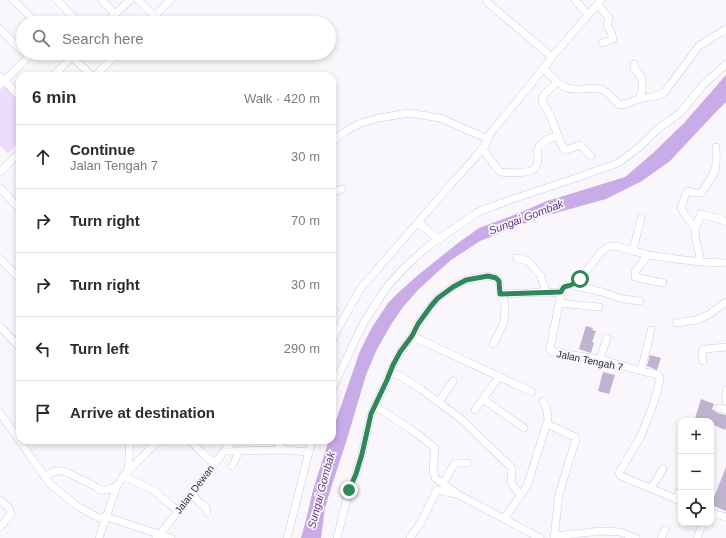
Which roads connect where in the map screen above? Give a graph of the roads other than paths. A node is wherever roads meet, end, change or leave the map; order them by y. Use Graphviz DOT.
graph roads {
  1 [pos="13,0"];
  2 [pos="57,0"];
  3 [pos="102,0"];
  4 [pos="130,0"];
  5 [pos="138,0"];
  6 [pos="170,0"];
  7 [pos="575,0"];
  8 [pos="487,2"];
  9 [pos="600,2"];
  10 [pos="116,14"];
  11 [pos="588,14"];
  12 [pos="30,16"];
  13 [pos="72,16"];
  14 [pos="154,16"];
  15 [pos="0,29"];
  16 [pos="726,29"];
  17 [pos="602,43"];
  18 [pos="16,44"];
  19 [pos="552,57"];
  20 [pos="21,60"];
  21 [pos="66,60"];
  22 [pos="76,60"];
  23 [pos="108,60"];
  24 [pos="634,64"];
  25 [pos="726,64"];
  26 [pos="543,68"];
  27 [pos="56,72"];
  28 [pos="89,72"];
  29 [pos="98,72"];
  30 [pos="1,80"];
  31 [pos="557,82"];
  32 [pos="16,93"];
  33 [pos="638,100"];
  34 [pos="558,136"];
  35 [pos="336,139"];
  36 [pos="488,139"];
  37 [pos="716,147"];
  38 [pos="482,149"];
  39 [pos="16,156"];
  40 [pos="592,156"];
  41 [pos="0,171"];
  42 [pos="0,188"];
  43 [pos="342,189"];
  44 [pos="336,191"];
  45 [pos="16,205"];
  46 [pos="641,218"];
  47 [pos="418,222"];
  48 [pos="726,222"];
  49 [pos="695,228"];
  50 [pos="439,240"];
  51 [pos="633,250"];
  52 [pos="648,255"];
  53 [pos="516,258"];
  54 [pos="0,259"];
  55 [pos="701,262"];
  56 [pos="726,263"];
  57 [pos="16,275"];
  58 [pos="663,283"];
  59 [pos="571,285"];
  60 [pos="546,292"];
  61 [pos="561,292"];
  62 [pos="500,294"];
  63 [pos="640,301"];
  64 [pos="726,302"];
  65 [pos="559,303"];
  66 [pos="599,307"];
  67 [pos="677,323"];
  68 [pos="0,326"];
  69 [pos="336,326"];
  70 [pos="651,330"];
  71 [pos="412,336"];
  72 [pos="607,338"];
  73 [pos="16,344"];
  74 [pos="493,344"];
  75 [pos="726,347"];
  76 [pos="600,359"];
  77 [pos="703,361"];
  78 [pos="641,371"];
  79 [pos="390,372"];
  80 [pos="499,377"];
  81 [pos="336,381"];
  82 [pos="453,381"];
  83 [pos="726,390"];
  84 [pos="532,392"];
  85 [pos="483,400"];
  86 [pos="543,401"];
  87 [pos="726,401"];
  88 [pos="439,402"];
  89 [pos="375,406"];
  90 [pos="475,410"];
  91 [pos="0,413"];
  92 [pos="547,424"];
  93 [pos="524,428"];
  94 [pos="16,436"];
  95 [pos="22,444"];
  96 [pos="130,444"];
  97 [pos="155,444"];
  98 [pos="194,444"];
  99 [pos="230,444"];
  100 [pos="279,444"];
  101 [pos="311,444"];
  102 [pos="284,450"];
  103 [pos="224,451"];
  104 [pos="238,451"];
  105 [pos="309,452"];
  106 [pos="214,463"];
  107 [pos="467,464"];
  108 [pos="232,466"];
  109 [pos="663,469"];
  110 [pos="126,474"];
  111 [pos="44,476"];
  112 [pos="443,483"];
  113 [pos="117,486"];
  114 [pos="651,488"];
  115 [pos="192,494"];
  116 [pos="459,495"];
  117 [pos="521,495"];
  118 [pos="0,500"];
  119 [pos="678,500"];
  120 [pos="178,511"];
  121 [pos="207,512"];
  122 [pos="714,514"];
  123 [pos="107,517"];
  124 [pos="726,517"];
  125 [pos="504,519"];
  126 [pos="702,526"];
  127 [pos="0,527"];
  128 [pos="665,530"];
  129 [pos="599,534"];
  130 [pos="158,536"];
  131 [pos="554,537"];
  132 [pos="98,538"];
  133 [pos="171,538"];
  134 [pos="287,538"];
  135 [pos="337,538"];
  136 [pos="410,538"];
  137 [pos="540,538"];
  138 [pos="636,538"];
  139 [pos="661,538"];
  140 [pos="697,538"];
  1 -- 12 [label="street"];
  2 -- 13 [label="street"];
  3 -- 10 [label="street"];
  4 -- 10 [label="street"];
  5 -- 14 [label="street"];
  6 -- 14 [label="street"];
  7 -- 11 [label="street"];
  8 -- 19 [label="street"];
  9 -- 11 [label="street"];
  9 -- 17 [label="street"];
  11 -- 19 [label="street"];
  15 -- 18 [label="street"];
  16 -- 33 [label="street"];
  19 -- 26 [label="street"];
  20 -- 30 [label="street"];
  21 -- 27 [label="street"];
  22 -- 28 [label="street"];
  23 -- 29 [label="street"];
  24 -- 33 [label="street"];
  25 -- 50 [label="street"];
  26 -- 31 [label="street"];
  26 -- 36 [label="street"];
  30 -- 32 [label="street"];
  31 -- 33 [label="street"];
  31 -- 34 [label="street"];
  34 -- 38 [label="street"];
  34 -- 40 [label="street"];
  35 -- 36 [label="street"];
  36 -- 38 [label="street"];
  37 -- 49 [label="street"];
  38 -- 47 [label="street"];
  39 -- 41 [label="street"];
  42 -- 45 [label="street"];
  43 -- 44 [label="street"];
  46 -- 51 [label="street"];
  47 -- 50 [label="street"];
  47 -- 69 [label="street"];
  48 -- 49 [label="street"];
  49 -- 55 [label="street"];
  50 -- 81 [label="street"];
  51 -- 52 [label="street"];
  51 -- 59 [label="street"];
  52 -- 55 [label="street"];
  52 -- 58 [label="street"];
  53 -- 60 [label="street"];
  54 -- 57 [label="street"];
  55 -- 56 [label="street"];
  59 -- 61 [label="street"];
  59 -- 63 [label="street"];
  60 -- 61 [label="street"];
  60 -- 62 [label="street"];
  61 -- 65 [label="street, Jalan Tengah 7"];
  62 -- 71 [label="street"];
  62 -- 74 [label="street"];
  64 -- 67 [label="street"];
  65 -- 66 [label="street"];
  65 -- 76 [label="street, Jalan Tengah 7"];
  68 -- 73 [label="street"];
  70 -- 78 [label="street"];
  71 -- 79 [label="street"];
  71 -- 80 [label="street"];
  72 -- 76 [label="street"];
  75 -- 77 [label="street"];
  76 -- 78 [label="street, Jalan Tengah 7"];
  78 -- 114 [label="street, Jalan Tengah 7"];
  79 -- 88 [label="street"];
  79 -- 89 [label="street"];
  80 -- 84 [label="street"];
  80 -- 85 [label="street"];
  82 -- 88 [label="street"];
  83 -- 87 [label="street"];
  85 -- 90 [label="street"];
  85 -- 93 [label="street"];
  86 -- 92 [label="street"];
  88 -- 117 [label="street"];
  89 -- 112 [label="street"];
  89 -- 135 [label="street"];
  91 -- 94 [label="street"];
  92 -- 117 [label="street"];
  92 -- 131 [label="street"];
  95 -- 111 [label="street"];
  96 -- 110 [label="street"];
  97 -- 110 [label="street"];
  98 -- 106 [label="street"];
  99 -- 103 [label="street, Jalan Dewan"];
  100 -- 102 [label="street"];
  101 -- 105 [label="street"];
  102 -- 104 [label="street"];
  102 -- 105 [label="street"];
  103 -- 104 [label="street"];
  103 -- 106 [label="street, Jalan Dewan"];
  104 -- 108 [label="street"];
  105 -- 134 [label="street"];
  106 -- 115 [label="street, Jalan Dewan"];
  107 -- 112 [label="street"];
  109 -- 114 [label="street"];
  110 -- 113 [label="street"];
  110 -- 120 [label="street"];
  111 -- 113 [label="street"];
  111 -- 123 [label="street"];
  112 -- 116 [label="street"];
  113 -- 123 [label="street"];
  114 -- 119 [label="street"];
  115 -- 120 [label="street, Jalan Dewan"];
  115 -- 121 [label="street"];
  116 -- 125 [label="street"];
  116 -- 136 [label="street"];
  117 -- 125 [label="street"];
  118 -- 127 [label="street"];
  120 -- 130 [label="street, Jalan Dewan"];
  122 -- 124 [label="street"];
  123 -- 130 [label="street"];
  123 -- 132 [label="street"];
  125 -- 137 [label="street"];
  126 -- 140 [label="street"];
  128 -- 139 [label="street"];
  129 -- 131 [label="street"];
  129 -- 138 [label="street"];
  130 -- 133 [label="street"];
}
